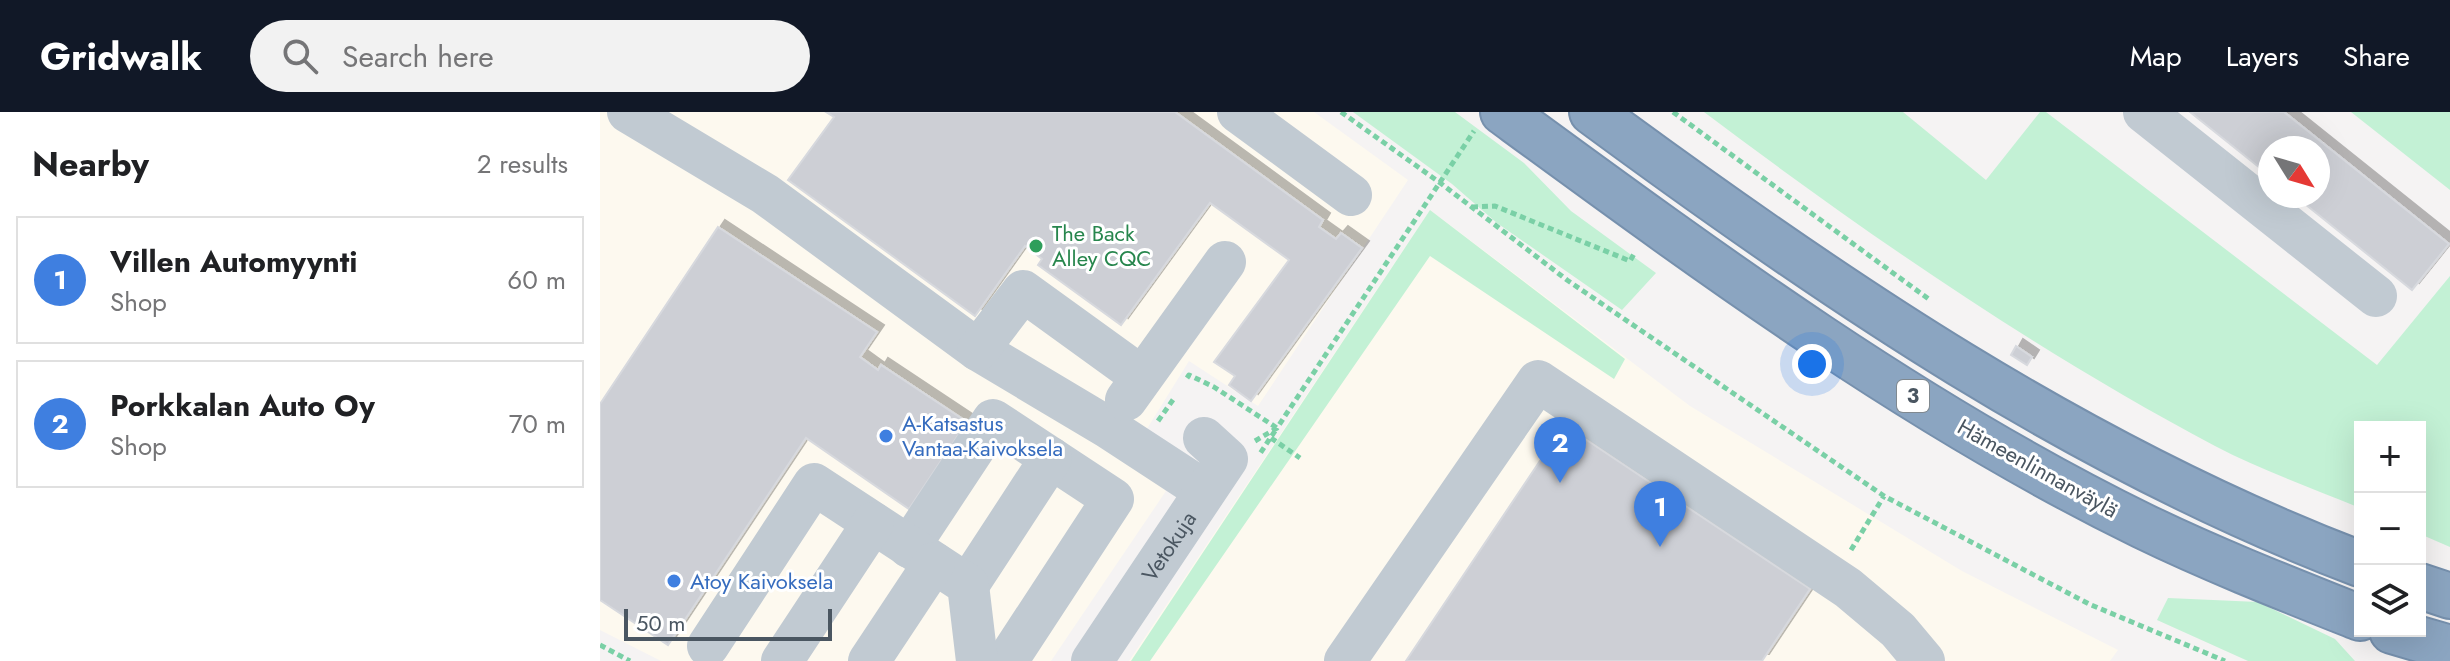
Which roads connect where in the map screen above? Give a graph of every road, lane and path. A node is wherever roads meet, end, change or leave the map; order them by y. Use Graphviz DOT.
graph roads {
  1 [pos="628,112"];
  2 [pos="1238,112"];
  3 [pos="1341,112"];
  4 [pos="1592,112"];
  5 [pos="1673,112"];
  6 [pos="2144,112"];
  7 [pos="1489,120"];
  8 [pos="1439,182"];
  9 [pos="1351,195"];
  10 [pos="1471,207"];
  11 [pos="1636,251"];
  12 [pos="1225,262"];
  13 [pos="2376,296"];
  14 [pos="1931,300"];
  15 [pos="978,350"];
  16 [pos="1142,377"];
  17 [pos="1107,427"];
  18 [pos="1271,438"];
  19 [pos="1051,458"];
  20 [pos="1300,458"];
  21 [pos="1212,463"];
  22 [pos="1884,496"];
  23 [pos="1871,519"];
  24 [pos="873,523"];
  25 [pos="2354,562"];
  26 [pos="937,565"];
  27 [pos="2426,588"];
  28 [pos="2450,596"];
  29 [pos="2354,615"];
  30 [pos="2412,637"];
  31 [pos="600,645"];
  32 [pos="708,646"];
  33 [pos="2450,648"];
  34 [pos="630,661"];
  35 [pos="782,661"];
  36 [pos="869,661"];
  37 [pos="977,661"];
  38 [pos="1007,661"];
  39 [pos="1092,661"];
  40 [pos="1345,661"];
  41 [pos="1924,661"];
  42 [pos="2225,661"];
  1 -- 15 [label="street"];
  2 -- 9 [label="street"];
  3 -- 8 [label="path"];
  4 -- 25 [label="highway, 3"];
  5 -- 14 [label="path"];
  6 -- 13 [label="street"];
  7 -- 8 [label="path"];
  7 -- 29 [label="highway, Hämeenlinnanväylä / 3"];
  8 -- 10 [label="path"];
  8 -- 21 [label="path"];
  10 -- 11 [label="path"];
  10 -- 22 [label="path"];
  12 -- 16 [label="street"];
  15 -- 16 [label="street"];
  15 -- 17 [label="street"];
  16 -- 17 [label="street"];
  17 -- 21 [label="street"];
  18 -- 20 [label="path"];
  19 -- 26 [label="street"];
  19 -- 26 [label="street"];
  19 -- 38 [label="street"];
  21 -- 39 [label="street, Vetokuja"];
  22 -- 23 [label="path"];
  22 -- 42 [label="path"];
  24 -- 26 [label="street"];
  24 -- 32 [label="street"];
  24 -- 35 [label="street"];
  26 -- 36 [label="street"];
  26 -- 37 [label="street"];
  27 -- 28 [label="highway"];
  30 -- 33 [label="highway"];
  31 -- 34 [label="path"];
  40 -- 41 [label="street"];
}
